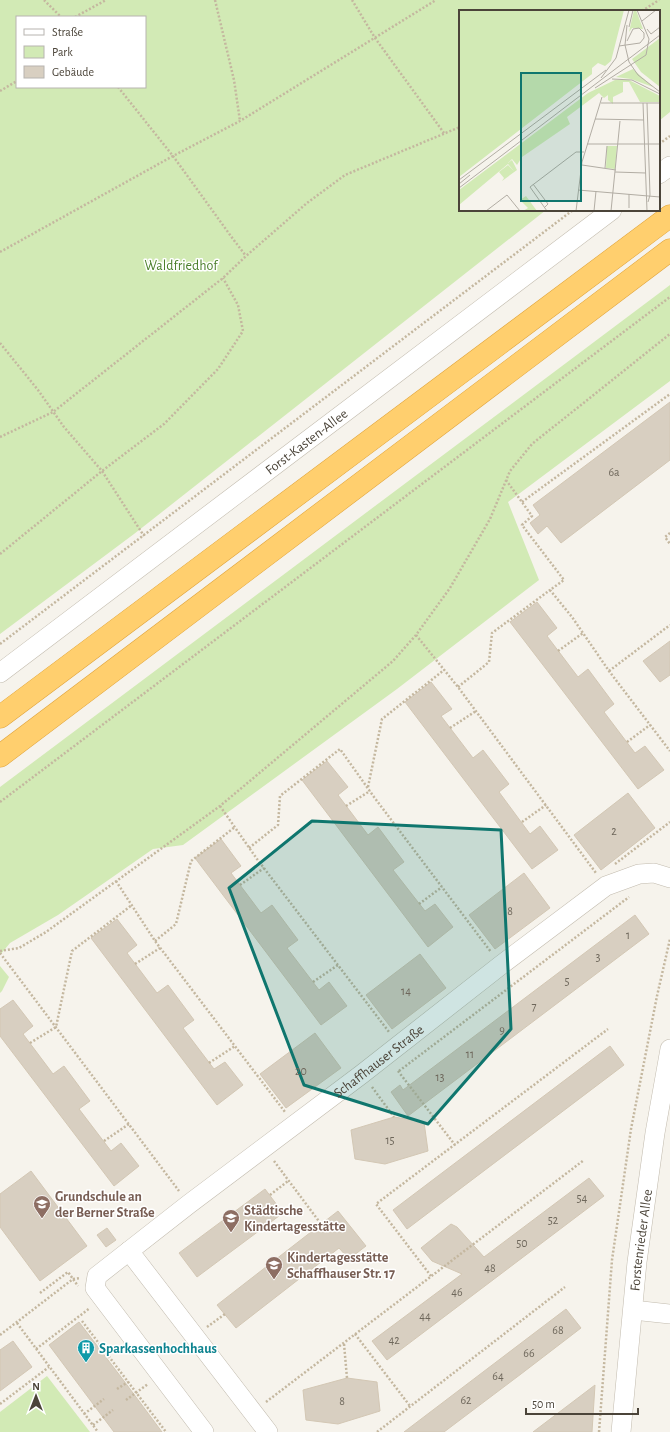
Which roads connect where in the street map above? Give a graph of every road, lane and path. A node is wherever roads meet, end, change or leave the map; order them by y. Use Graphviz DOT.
graph roads {
  1 [pos="44,0"];
  2 [pos="106,0"];
  3 [pos="215,0"];
  4 [pos="352,0"];
  5 [pos="436,0"];
  6 [pos="659,0"];
  7 [pos="644,10"];
  8 [pos="60,16"];
  9 [pos="77,16"];
  10 [pos="375,38"];
  11 [pos="16,82"];
  12 [pos="119,88"];
  13 [pos="0,91"];
  14 [pos="240,121"];
  15 [pos="459,127"];
  16 [pos="444,133"];
  17 [pos="670,136"];
  18 [pos="660,143"];
  19 [pos="173,156"];
  20 [pos="670,166"];
  21 [pos="660,173"];
  22 [pos="571,211"];
  23 [pos="611,211"];
  24 [pos="670,216"];
  25 [pos="670,250"];
  26 [pos="0,252"];
  27 [pos="246,256"];
  28 [pos="670,263"];
  29 [pos="223,278"];
  30 [pos="631,280"];
  31 [pos="670,297"];
  32 [pos="670,334"];
  33 [pos="0,343"];
  34 [pos="670,394"];
  35 [pos="53,412"];
  36 [pos="0,437"];
  37 [pos="102,471"];
  38 [pos="506,480"];
  39 [pos="522,502"];
  40 [pos="670,533"];
  41 [pos="144,536"];
  42 [pos="670,544"];
  43 [pos="0,554"];
  44 [pos="550,590"];
  45 [pos="670,625"];
  46 [pos="583,633"];
  47 [pos="416,635"];
  48 [pos="0,644"];
  49 [pos="558,651"];
  50 [pos="444,670"];
  51 [pos="609,671"];
  52 [pos="0,673"];
  53 [pos="458,687"];
  54 [pos="476,711"];
  55 [pos="0,717"];
  56 [pos="650,725"];
  57 [pos="450,728"];
  58 [pos="627,742"];
  59 [pos="670,751"];
  60 [pos="0,756"];
  61 [pos="368,788"];
  62 [pos="370,791"];
  63 [pos="0,802"];
  64 [pos="546,805"];
  65 [pos="220,806"];
  66 [pos="346,806"];
  67 [pos="522,822"];
  68 [pos="670,822"];
  69 [pos="235,827"];
  70 [pos="249,848"];
  71 [pos="611,867"];
  72 [pos="264,868"];
  73 [pos="670,878"];
  74 [pos="116,881"];
  75 [pos="240,885"];
  76 [pos="606,886"];
  77 [pos="442,887"];
  78 [pos="631,895"];
  79 [pos="419,904"];
  80 [pos="132,905"];
  81 [pos="670,940"];
  82 [pos="155,941"];
  83 [pos="160,948"];
  84 [pos="0,952"];
  85 [pos="135,964"];
  86 [pos="338,965"];
  87 [pos="501,965"];
  88 [pos="313,982"];
  89 [pos="56,1027"];
  90 [pos="608,1029"];
  91 [pos="30,1043"];
  92 [pos="235,1046"];
  93 [pos="670,1049"];
  94 [pos="393,1050"];
  95 [pos="209,1062"];
  96 [pos="399,1071"];
  97 [pos="362,1074"];
  98 [pos="394,1117"];
  99 [pos="129,1124"];
  100 [pos="295,1125"];
  101 [pos="104,1141"];
  102 [pos="455,1145"];
  103 [pos="264,1148"];
  104 [pos="584,1160"];
  105 [pos="288,1181"];
  106 [pos="270,1195"];
  107 [pos="189,1204"];
  108 [pos="321,1224"];
  109 [pos="129,1251"];
  110 [pos="431,1276"];
  111 [pos="73,1279"];
  112 [pos="62,1288"];
  113 [pos="565,1288"];
  114 [pos="40,1293"];
  115 [pos="90,1309"];
  116 [pos="633,1310"];
  117 [pos="224,1314"];
  118 [pos="670,1314"];
  119 [pos="82,1321"];
  120 [pos="17,1323"];
  121 [pos="355,1334"];
  122 [pos="0,1335"];
  123 [pos="195,1337"];
  124 [pos="344,1343"];
  125 [pos="36,1349"];
  126 [pos="49,1367"];
  127 [pos="347,1378"];
  128 [pos="128,1382"];
  129 [pos="145,1386"];
  130 [pos="117,1389"];
  131 [pos="136,1393"];
  132 [pos="104,1399"];
  133 [pos="126,1400"];
  134 [pos="0,1404"];
  135 [pos="410,1406"];
  136 [pos="113,1410"];
  137 [pos="253,1412"];
  138 [pos="84,1414"];
  139 [pos="93,1425"];
  140 [pos="98,1432"];
  141 [pos="166,1432"];
  142 [pos="204,1432"];
  143 [pos="268,1432"];
  144 [pos="377,1432"];
  145 [pos="599,1432"];
  146 [pos="621,1432"];
  1 -- 8 [label="path"];
  2 -- 9 [label="path"];
  3 -- 14 [label="path"];
  4 -- 10 [label="path"];
  5 -- 10 [label="path"];
  6 -- 7 [label="path"];
  10 -- 14 [label="path"];
  10 -- 16 [label="path"];
  11 -- 13 [label="path"];
  12 -- 19 [label="path"];
  14 -- 19 [label="path"];
  15 -- 16 [label="path"];
  16 -- 27 [label="path"];
  17 -- 18 [label="path"];
  19 -- 26 [label="path"];
  19 -- 27 [label="path"];
  20 -- 21 [label="street"];
  22 -- 41 [label="path"];
  23 -- 52 [label="street, Forst-Kasten-Allee"];
  24 -- 55 [label="highway"];
  25 -- 30 [label="highway"];
  27 -- 29 [label="path"];
  28 -- 30 [label="highway"];
  29 -- 35 [label="path"];
  29 -- 37 [label="path"];
  30 -- 60 [label="highway"];
  31 -- 63 [label="path"];
  32 -- 38 [label="path"];
  33 -- 35 [label="path"];
  34 -- 39 [label="path"];
  35 -- 36 [label="path"];
  35 -- 37 [label="path"];
  37 -- 41 [label="path"];
  37 -- 43 [label="path"];
  38 -- 39 [label="path"];
  38 -- 47 [label="path"];
  39 -- 44 [label="path"];
  40 -- 42 [label="path"];
  41 -- 48 [label="path"];
  44 -- 46 [label="path"];
  44 -- 53 [label="path"];
  45 -- 51 [label="path"];
  46 -- 49 [label="path"];
  46 -- 51 [label="path"];
  47 -- 50 [label="path"];
  47 -- 65 [label="path"];
  50 -- 53 [label="path"];
  50 -- 61 [label="path"];
  51 -- 56 [label="path"];
  53 -- 54 [label="path"];
  54 -- 57 [label="path"];
  54 -- 64 [label="path"];
  56 -- 58 [label="path"];
  56 -- 59 [label="path"];
  61 -- 62 [label="path"];
  61 -- 70 [label="path"];
  62 -- 66 [label="path"];
  62 -- 77 [label="path"];
  64 -- 67 [label="path"];
  64 -- 76 [label="path"];
  65 -- 69 [label="path"];
  65 -- 74 [label="path"];
  68 -- 71 [label="path"];
  69 -- 70 [label="path"];
  69 -- 82 [label="path"];
  70 -- 72 [label="path"];
  72 -- 75 [label="path"];
  72 -- 86 [label="path"];
  73 -- 76 [label="street, Schaffhauser Straße"];
  74 -- 80 [label="path"];
  74 -- 84 [label="path"];
  76 -- 87 [label="street, Schaffhauser Straße"];
  77 -- 79 [label="path"];
  77 -- 87 [label="path"];
  78 -- 96 [label="path"];
  80 -- 82 [label="path"];
  80 -- 89 [label="path"];
  81 -- 145 [label="path"];
  82 -- 83 [label="path"];
  83 -- 85 [label="path"];
  83 -- 92 [label="path"];
  84 -- 89 [label="path"];
  86 -- 88 [label="path"];
  86 -- 94 [label="path"];
  87 -- 94 [label="street, Schaffhauser Straße"];
  89 -- 91 [label="path"];
  89 -- 99 [label="path"];
  90 -- 102 [label="path"];
  92 -- 95 [label="path"];
  92 -- 100 [label="path"];
  93 -- 116 [label="street, Forstenrieder Allee"];
  94 -- 96 [label="path"];
  94 -- 97 [label="street, Schaffhauser Straße"];
  96 -- 102 [label="path"];
  97 -- 98 [label="path"];
  97 -- 100 [label="street, Schaffhauser Straße"];
  99 -- 101 [label="path"];
  99 -- 107 [label="path"];
  100 -- 103 [label="street, Schaffhauser Straße"];
  102 -- 110 [label="path"];
  103 -- 105 [label="path"];
  103 -- 107 [label="street, Schaffhauser Straße"];
  104 -- 110 [label="path"];
  105 -- 106 [label="path"];
  105 -- 108 [label="path"];
  107 -- 109 [label="street, Schaffhauser Straße"];
  109 -- 123 [label="street"];
  109 -- 142 [label="street, Schaffhauser Straße"];
  110 -- 121 [label="path"];
  111 -- 114 [label="path"];
  112 -- 120 [label="path"];
  113 -- 135 [label="path"];
  115 -- 125 [label="path"];
  116 -- 118 [label="street"];
  116 -- 146 [label="street, Forstenrieder Allee"];
  117 -- 123 [label="path"];
  119 -- 128 [label="path"];
  120 -- 122 [label="path"];
  120 -- 125 [label="path"];
  121 -- 124 [label="path"];
  121 -- 135 [label="path"];
  123 -- 137 [label="street"];
  124 -- 127 [label="path"];
  124 -- 137 [label="path"];
  125 -- 126 [label="path"];
  126 -- 134 [label="path"];
  126 -- 138 [label="path"];
  128 -- 130 [label="path"];
  128 -- 131 [label="path"];
  129 -- 131 [label="path"];
  131 -- 133 [label="path"];
  131 -- 141 [label="path"];
  132 -- 138 [label="path"];
  135 -- 144 [label="path"];
  136 -- 139 [label="path"];
  137 -- 143 [label="street"];
  138 -- 139 [label="path"];
  139 -- 140 [label="path"];
}
